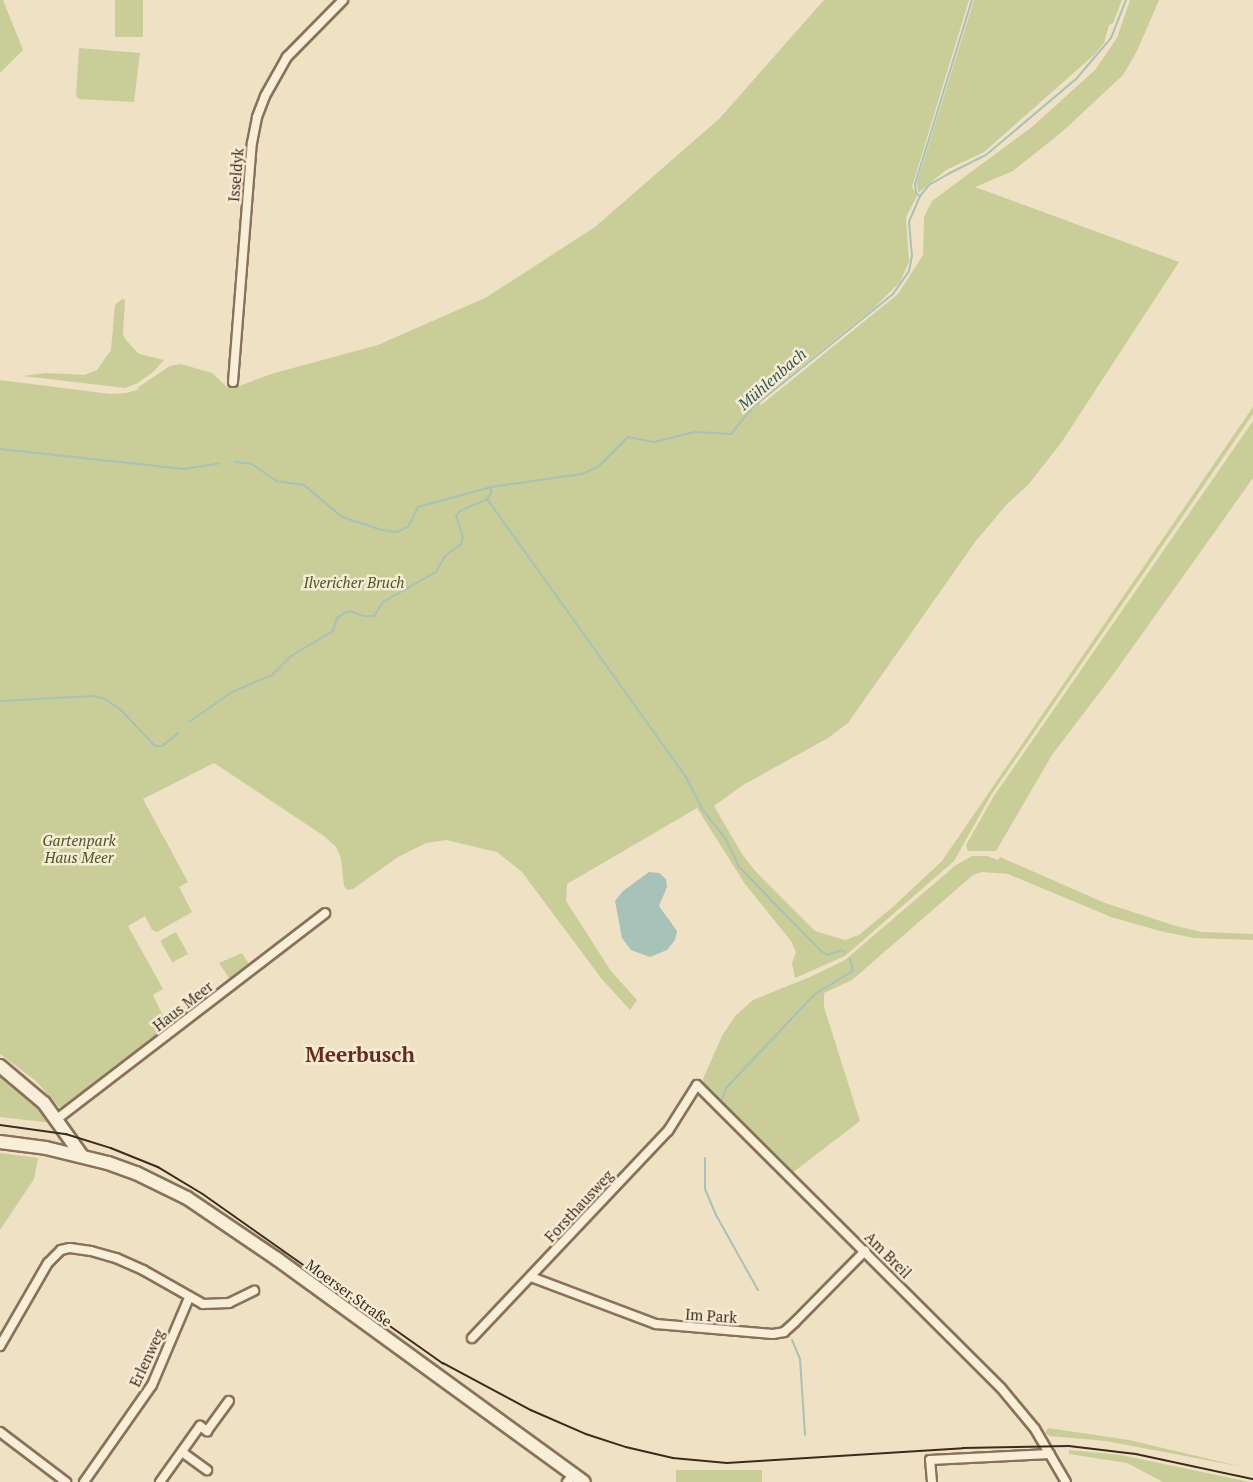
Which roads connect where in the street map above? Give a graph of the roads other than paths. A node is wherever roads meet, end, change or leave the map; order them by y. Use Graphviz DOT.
graph roads {
  1 [pos="343,0"];
  2 [pos="233,382"];
  3 [pos="325,913"];
  4 [pos="0,1066"];
  5 [pos="697,1084"];
  6 [pos="59,1124"];
  7 [pos="0,1142"];
  8 [pos="46,1148"];
  9 [pos="82,1156"];
  10 [pos="865,1251"];
  11 [pos="531,1276"];
  12 [pos="254,1291"];
  13 [pos="189,1298"];
  14 [pos="472,1338"];
  15 [pos="0,1346"];
  16 [pos="229,1401"];
  17 [pos="0,1432"];
  18 [pos="182,1452"];
  19 [pos="1050,1454"];
  20 [pos="207,1470"];
  21 [pos="575,1480"];
  22 [pos="66,1482"];
  23 [pos="84,1482"];
  24 [pos="160,1482"];
  25 [pos="932,1482"];
  26 [pos="1066,1482"];
  1 -- 2 [label="street, Isseldyk"];
  3 -- 6 [label="street, Haus Meer"];
  4 -- 6 [label="main road"];
  5 -- 10 [label="street, Am Breil"];
  5 -- 11 [label="street, Forsthausweg"];
  6 -- 8 [label="main road"];
  6 -- 9 [label="main road"];
  7 -- 8 [label="main road, Moerser Straße"];
  8 -- 9 [label="main road, Moerser Straße"];
  9 -- 21 [label="main road, Moerser Straße"];
  10 -- 11 [label="street, Im Park"];
  10 -- 19 [label="street, Am Breil"];
  11 -- 14 [label="street, Forsthausweg"];
  12 -- 13 [label="street"];
  13 -- 15 [label="street"];
  13 -- 23 [label="street, Erlenweg"];
  16 -- 18 [label="street"];
  17 -- 22 [label="street"];
  18 -- 20 [label="street"];
  18 -- 24 [label="street"];
  19 -- 25 [label="street"];
  19 -- 26 [label="street, Am Breil"];
}
